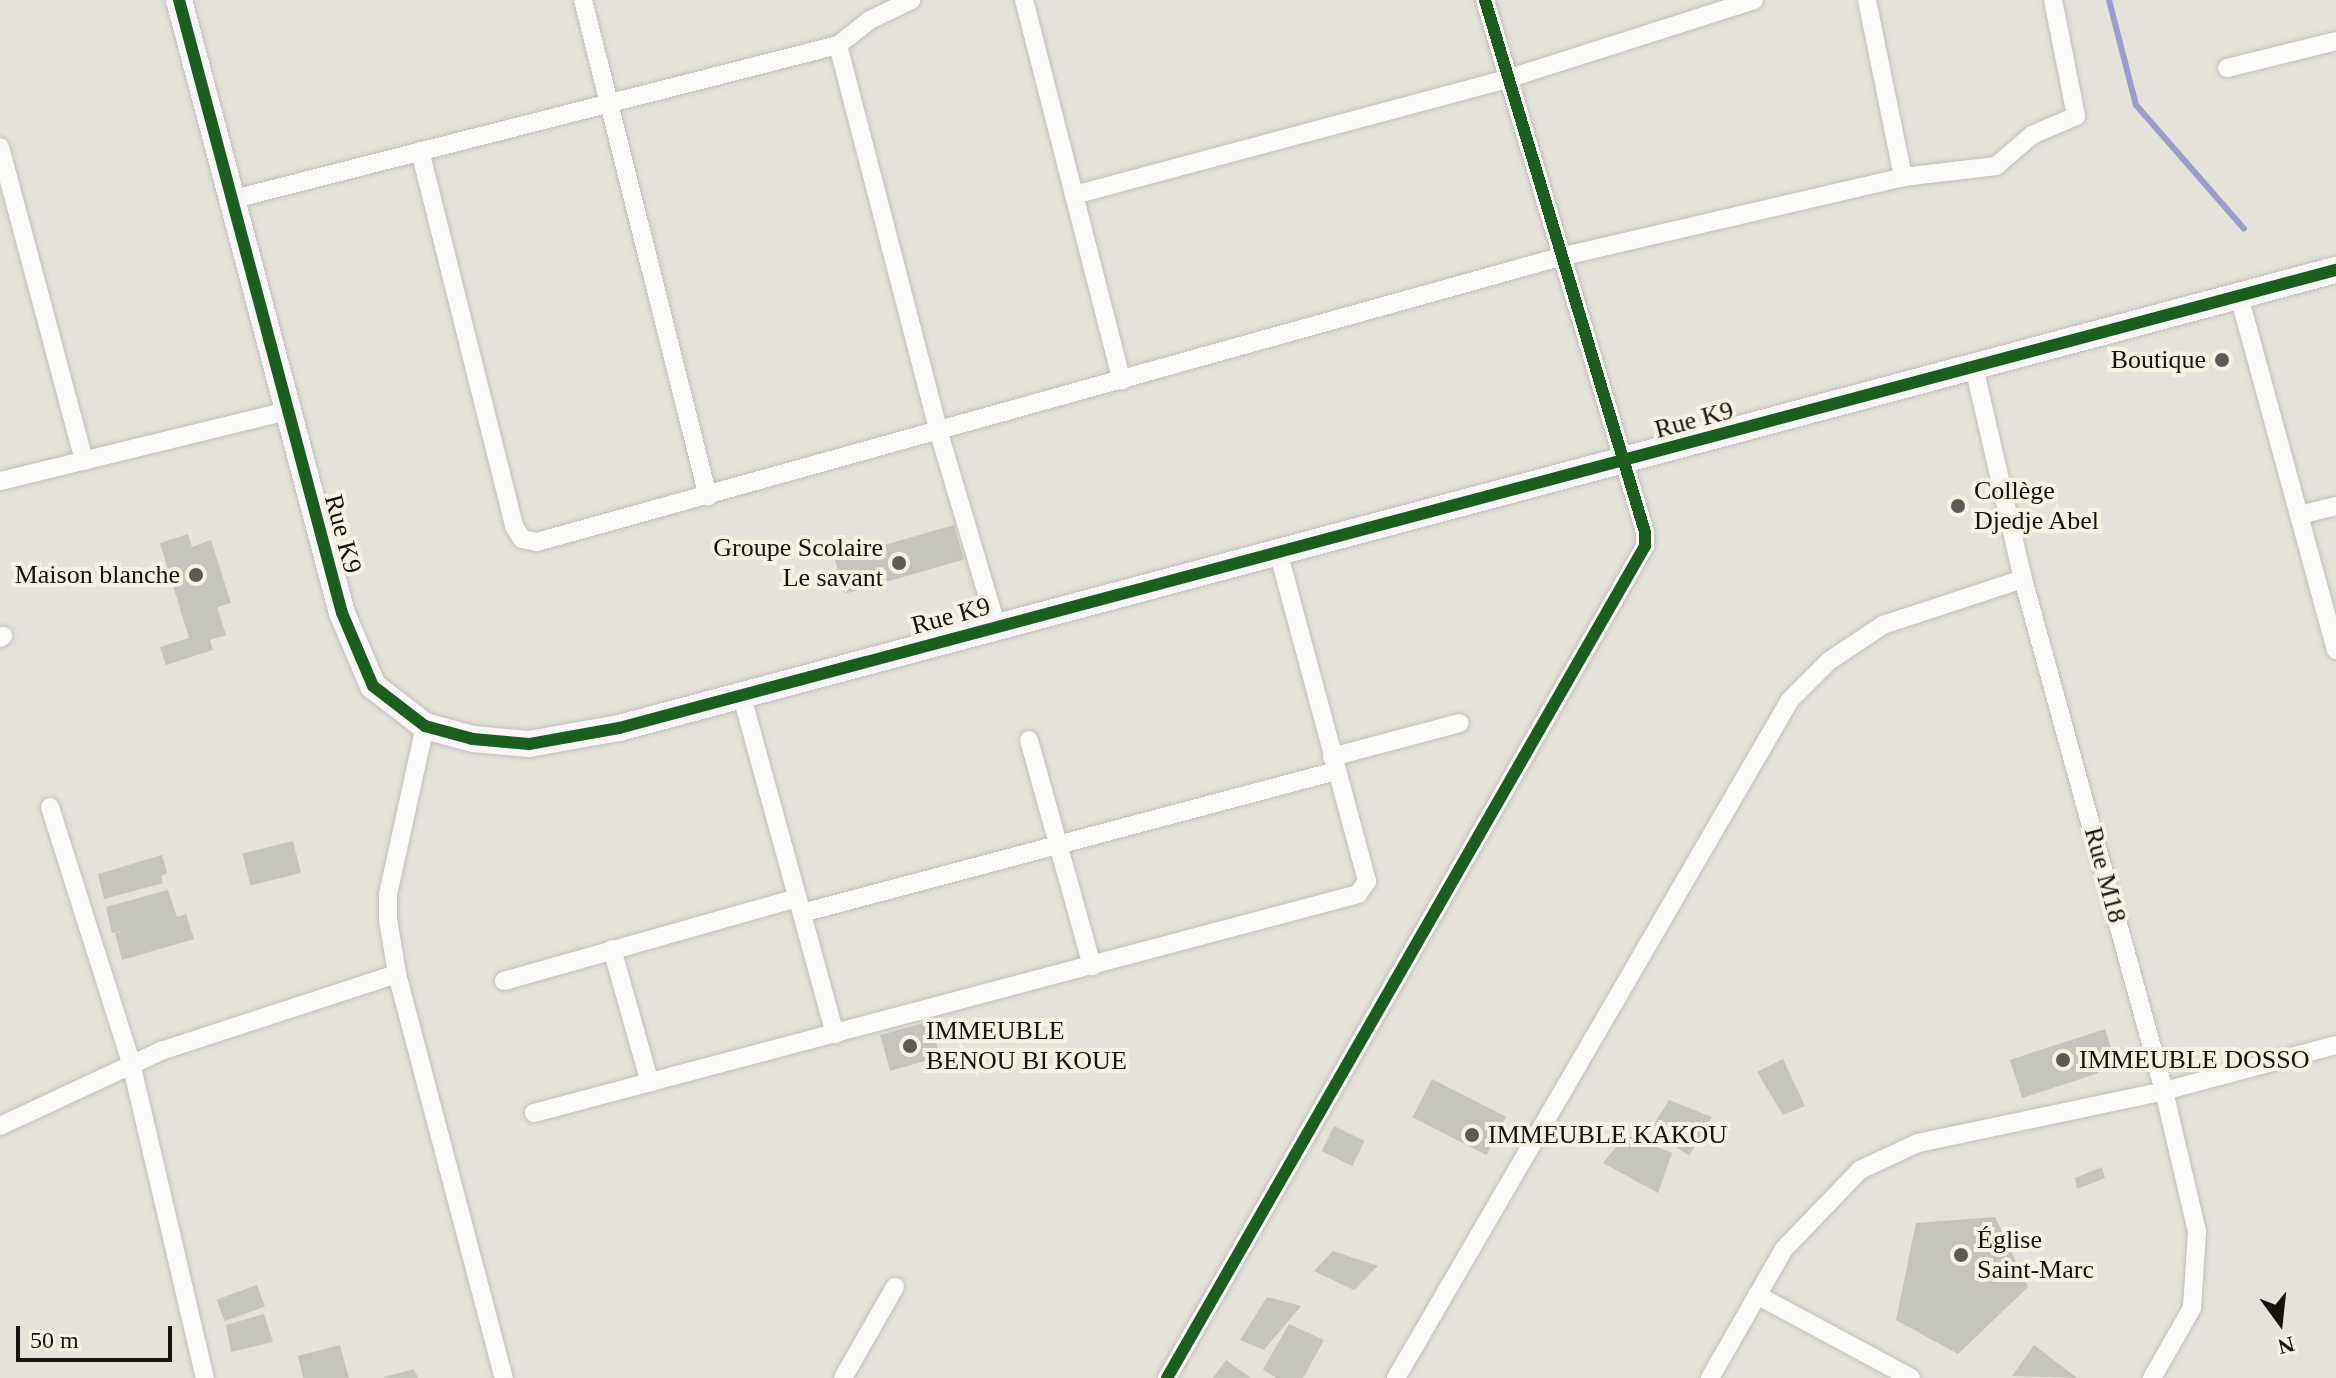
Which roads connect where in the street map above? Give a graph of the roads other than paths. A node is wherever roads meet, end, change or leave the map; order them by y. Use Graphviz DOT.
graph roads {
  1 [pos="179,0"];
  2 [pos="583,0"];
  3 [pos="911,0"];
  4 [pos="1024,0"];
  5 [pos="1485,0"];
  6 [pos="1754,0"];
  7 [pos="1867,0"];
  8 [pos="2053,0"];
  9 [pos="2336,41"];
  10 [pos="838,45"];
  11 [pos="2227,68"];
  12 [pos="1510,78"];
  13 [pos="607,105"];
  14 [pos="0,147"];
  15 [pos="420,151"];
  16 [pos="1903,177"];
  17 [pos="1074,195"];
  18 [pos="230,200"];
  19 [pos="1560,257"];
  20 [pos="2336,270"];
  21 [pos="2239,296"];
  22 [pos="1974,367"];
  23 [pos="1122,381"];
  24 [pos="287,411"];
  25 [pos="939,433"];
  26 [pos="84,461"];
  27 [pos="1620,462"];
  28 [pos="2,477"];
  29 [pos="708,497"];
  30 [pos="2336,506"];
  31 [pos="2300,515"];
  32 [pos="1278,551"];
  33 [pos="2023,579"];
  34 [pos="997,627"];
  35 [pos="2336,650"];
  36 [pos="741,693"];
  37 [pos="1460,723"];
  38 [pos="425,726"];
  39 [pos="1029,740"];
  40 [pos="1334,764"];
  41 [pos="50,807"];
  42 [pos="1056,845"];
  43 [pos="800,906"];
  44 [pos="612,949"];
  45 [pos="1092,966"];
  46 [pos="397,974"];
  47 [pos="504,981"];
  48 [pos="835,1034"];
  49 [pos="2336,1045"];
  50 [pos="131,1063"];
  51 [pos="650,1083"];
  52 [pos="2164,1091"];
  53 [pos="534,1113"];
  54 [pos="0,1126"];
  55 [pos="895,1287"];
  56 [pos="1757,1295"];
  57 [pos="205,1378"];
  58 [pos="504,1378"];
  59 [pos="843,1378"];
  60 [pos="1167,1378"];
  61 [pos="1396,1378"];
  62 [pos="1710,1378"];
  63 [pos="1911,1378"];
  64 [pos="2152,1378"];
  1 -- 18 [label="street, Rue K9"];
  2 -- 13 [label="street"];
  3 -- 10 [label="street"];
  4 -- 17 [label="street"];
  5 -- 12 [label="street"];
  6 -- 12 [label="street"];
  7 -- 16 [label="street"];
  8 -- 16 [label="street"];
  9 -- 11 [label="street"];
  10 -- 13 [label="street"];
  10 -- 25 [label="street"];
  12 -- 17 [label="street"];
  12 -- 19 [label="street"];
  13 -- 15 [label="street"];
  13 -- 29 [label="street"];
  14 -- 26 [label="street"];
  15 -- 18 [label="street"];
  15 -- 29 [label="street"];
  16 -- 19 [label="street"];
  17 -- 23 [label="street"];
  18 -- 24 [label="street, Rue K9"];
  19 -- 23 [label="street"];
  19 -- 27 [label="street"];
  20 -- 21 [label="street, Rue K9"];
  21 -- 22 [label="street, Rue K9"];
  21 -- 31 [label="street"];
  22 -- 27 [label="street, Rue K9"];
  22 -- 33 [label="street, Rue M18"];
  23 -- 25 [label="street"];
  24 -- 26 [label="street"];
  24 -- 38 [label="street, Rue K9"];
  25 -- 29 [label="street"];
  25 -- 34 [label="street"];
  26 -- 28 [label="street"];
  27 -- 32 [label="street, Rue K9"];
  27 -- 60 [label="street"];
  30 -- 31 [label="street"];
  31 -- 35 [label="street"];
  32 -- 34 [label="street, Rue K9"];
  32 -- 40 [label="street"];
  33 -- 52 [label="street, Rue M18"];
  33 -- 61 [label="street"];
  34 -- 36 [label="street, Rue K9"];
  36 -- 38 [label="street, Rue K9"];
  36 -- 43 [label="street"];
  37 -- 40 [label="street"];
  38 -- 46 [label="street"];
  39 -- 42 [label="street"];
  40 -- 42 [label="street"];
  40 -- 45 [label="street"];
  41 -- 50 [label="street"];
  42 -- 43 [label="street"];
  42 -- 45 [label="street"];
  43 -- 44 [label="street"];
  43 -- 48 [label="street"];
  44 -- 47 [label="street"];
  44 -- 51 [label="street"];
  45 -- 48 [label="street"];
  46 -- 50 [label="street"];
  46 -- 58 [label="street"];
  48 -- 51 [label="street"];
  49 -- 52 [label="street"];
  50 -- 54 [label="street"];
  50 -- 57 [label="street"];
  51 -- 53 [label="street"];
  52 -- 56 [label="street"];
  52 -- 64 [label="street, Rue M18"];
  55 -- 59 [label="street"];
  56 -- 62 [label="street"];
  56 -- 63 [label="street"];
}
